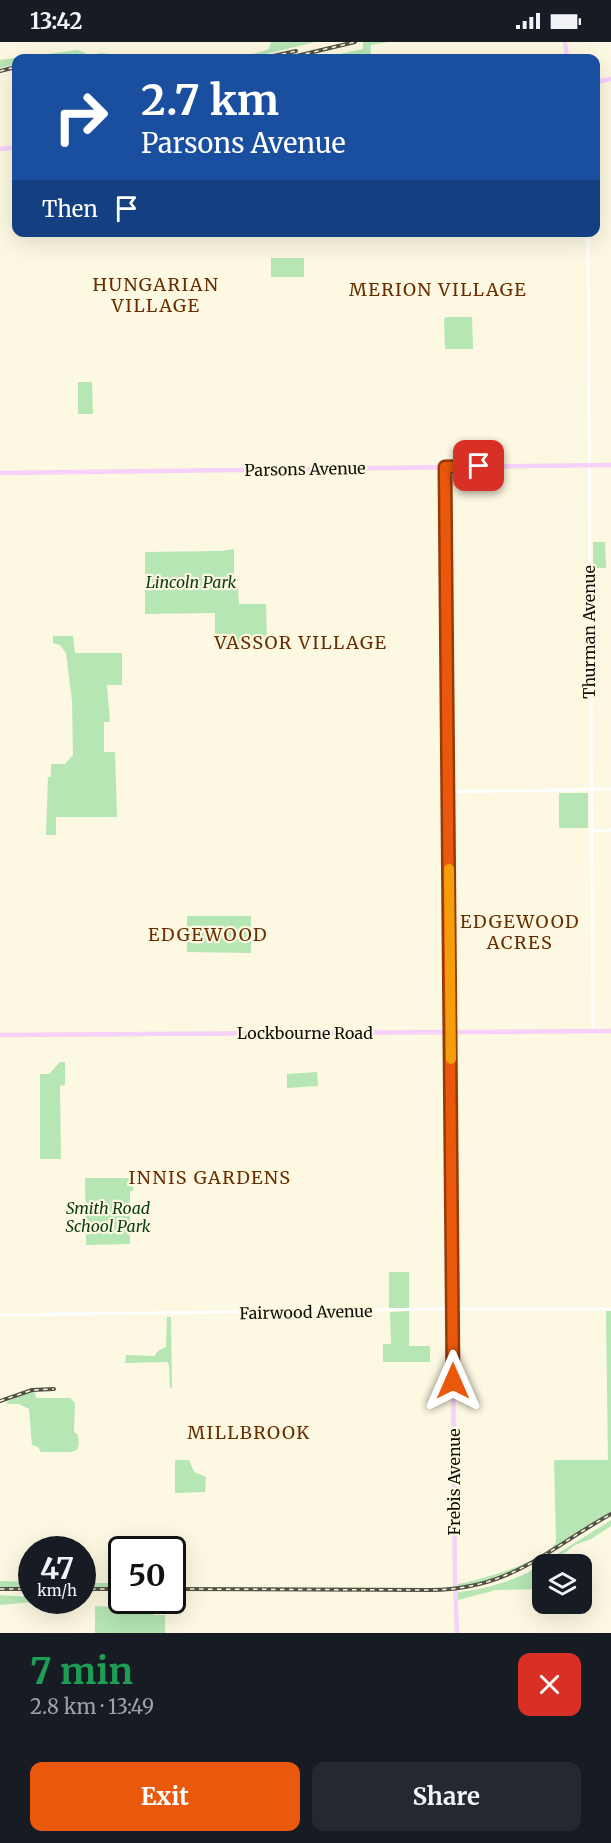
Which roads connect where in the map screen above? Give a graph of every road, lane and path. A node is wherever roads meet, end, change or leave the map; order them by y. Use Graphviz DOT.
graph roads {
  1 [pos="588,237"];
  2 [pos="588,465"];
  3 [pos="611,465"];
  4 [pos="445,467"];
  5 [pos="0,473"];
  6 [pos="611,789"];
  7 [pos="591,790"];
  8 [pos="448,792"];
  9 [pos="611,830"];
  10 [pos="591,831"];
  11 [pos="593,1031"];
  12 [pos="611,1031"];
  13 [pos="450,1032"];
  14 [pos="0,1035"];
  15 [pos="453,1309"];
  16 [pos="611,1309"];
  17 [pos="0,1315"];
  18 [pos="457,1633"];
  1 -- 2 [label="street, Thurman Avenue"];
  2 -- 3 [label="main road, Parsons Avenue"];
  2 -- 4 [label="main road, Parsons Avenue"];
  2 -- 7 [label="street, Thurman Avenue"];
  4 -- 5 [label="main road, Parsons Avenue"];
  4 -- 8 [label="main road, Frebis Avenue"];
  6 -- 7 [label="street"];
  7 -- 8 [label="street"];
  7 -- 10 [label="street, Thurman Avenue"];
  8 -- 13 [label="main road, Frebis Avenue"];
  9 -- 10 [label="street"];
  10 -- 11 [label="street, Thurman Avenue"];
  11 -- 12 [label="main road, Lockbourne Road"];
  11 -- 13 [label="main road, Lockbourne Road"];
  13 -- 14 [label="main road, Lockbourne Road"];
  13 -- 15 [label="main road, Frebis Avenue"];
  15 -- 16 [label="street, Fairwood Avenue"];
  15 -- 17 [label="street, Fairwood Avenue"];
  15 -- 18 [label="main road, Frebis Avenue"];
}
